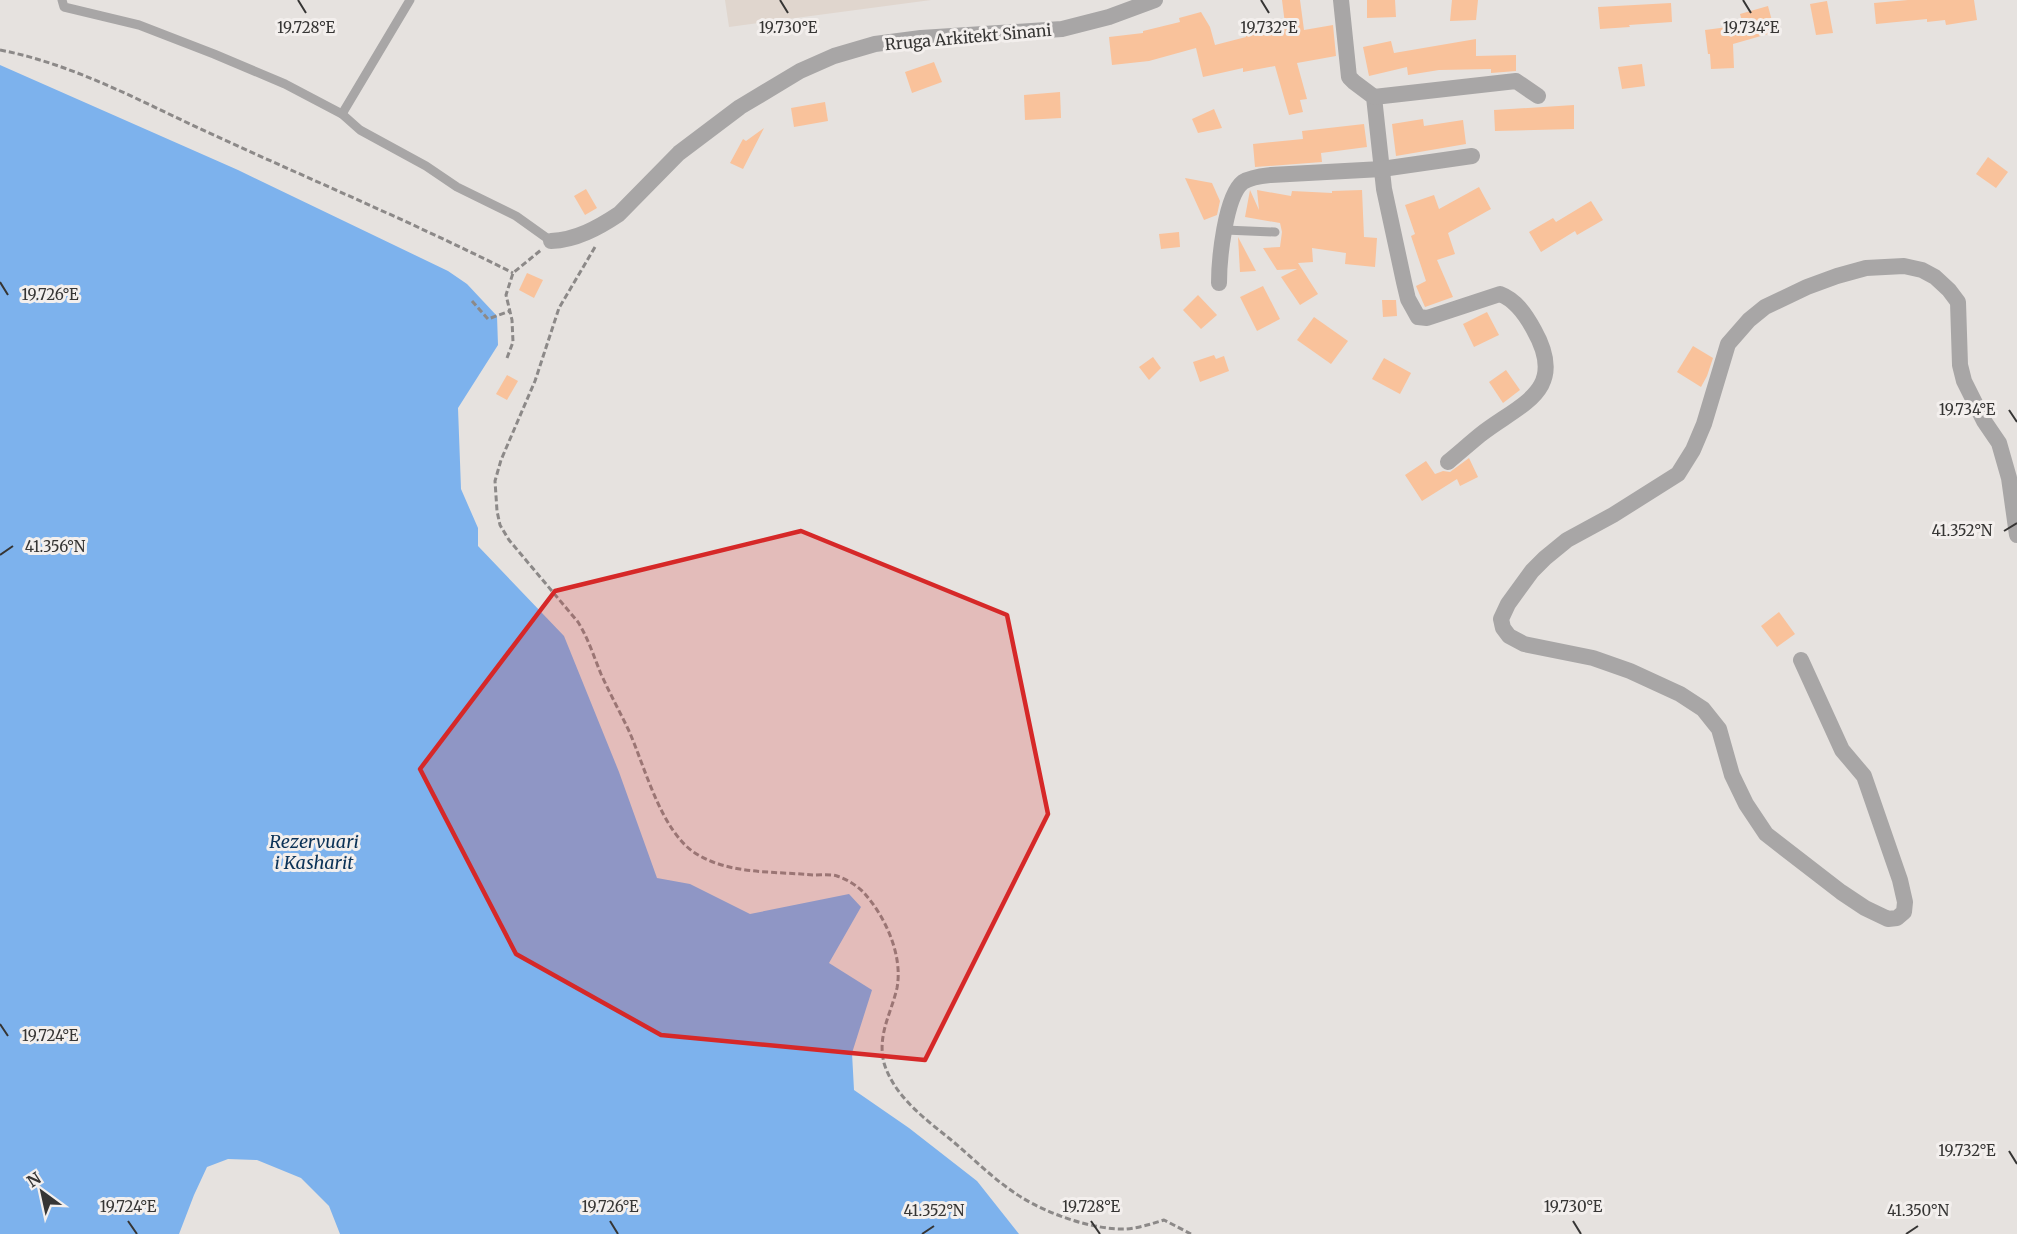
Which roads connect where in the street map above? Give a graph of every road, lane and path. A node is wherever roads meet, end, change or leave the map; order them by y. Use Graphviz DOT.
graph roads {
  1 [pos="62,0"];
  2 [pos="411,0"];
  3 [pos="1155,0"];
  4 [pos="1341,0"];
  5 [pos="0,50"];
  6 [pos="1538,96"];
  7 [pos="1374,97"];
  8 [pos="342,114"];
  9 [pos="1472,156"];
  10 [pos="1382,169"];
  11 [pos="1225,230"];
  12 [pos="1275,232"];
  13 [pos="599,238"];
  14 [pos="550,241"];
  15 [pos="513,273"];
  16 [pos="1219,283"];
  17 [pos="472,301"];
  18 [pos="510,311"];
  19 [pos="507,358"];
  20 [pos="1448,462"];
  21 [pos="2017,536"];
  22 [pos="1801,660"];
  23 [pos="1191,1234"];
  1 -- 8 [label="lane"];
  2 -- 8 [label="lane"];
  3 -- 14 [label="street, Rruga Arkitekt Sinani"];
  4 -- 7 [label="street"];
  5 -- 15 [label="path"];
  6 -- 7 [label="street"];
  7 -- 10 [label="street"];
  8 -- 14 [label="lane"];
  9 -- 10 [label="street"];
  10 -- 11 [label="street"];
  10 -- 20 [label="street"];
  11 -- 12 [label="lane"];
  11 -- 16 [label="street"];
  13 -- 23 [label="path"];
  14 -- 15 [label="path"];
  15 -- 18 [label="path"];
  17 -- 18 [label="path"];
  18 -- 19 [label="path"];
  21 -- 22 [label="street"];
}
